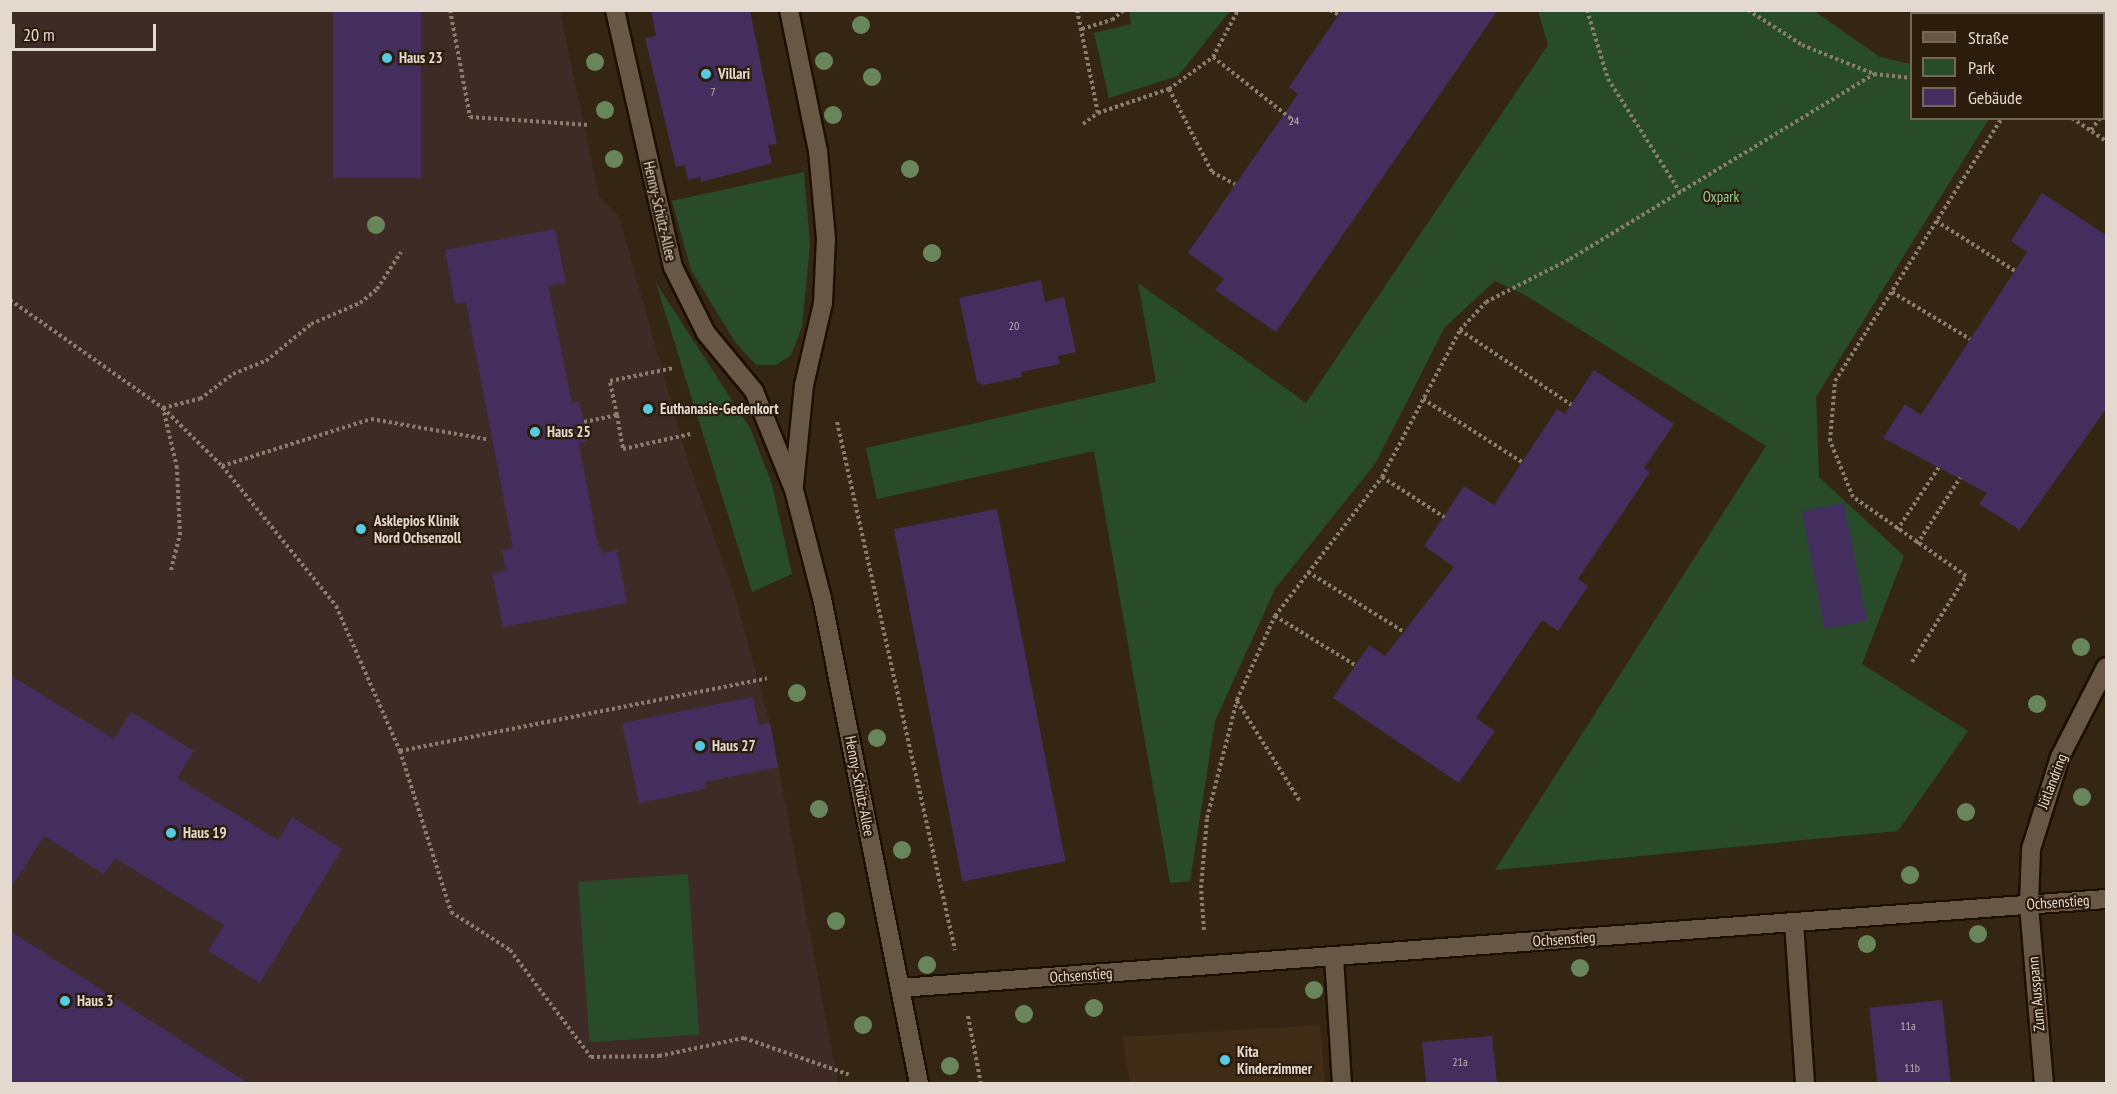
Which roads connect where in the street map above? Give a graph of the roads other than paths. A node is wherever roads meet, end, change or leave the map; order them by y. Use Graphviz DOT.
graph roads {
  1 [pos="615,10"];
  2 [pos="789,10"];
  3 [pos="794,490"];
  4 [pos="2106,667"];
  5 [pos="2106,899"];
  6 [pos="2029,904"];
  7 [pos="1794,922"];
  8 [pos="1334,957"];
  9 [pos="900,988"];
  10 [pos="919,1083"];
  11 [pos="1342,1083"];
  12 [pos="1805,1083"];
  13 [pos="2044,1083"];
  1 -- 3 [label="street, Henny-Schütz-Allee"];
  2 -- 3 [label="street, Henny-Schütz-Allee"];
  3 -- 9 [label="street, Henny-Schütz-Allee"];
  4 -- 6 [label="street, Jütlandring"];
  5 -- 6 [label="street, Ochsenstieg"];
  6 -- 7 [label="street, Ochsenstieg"];
  6 -- 13 [label="street, Zum Ausspann"];
  7 -- 8 [label="street, Ochsenstieg"];
  7 -- 12 [label="street"];
  8 -- 9 [label="street, Ochsenstieg"];
  8 -- 11 [label="street"];
  9 -- 10 [label="street, Henny-Schütz-Allee"];
}
